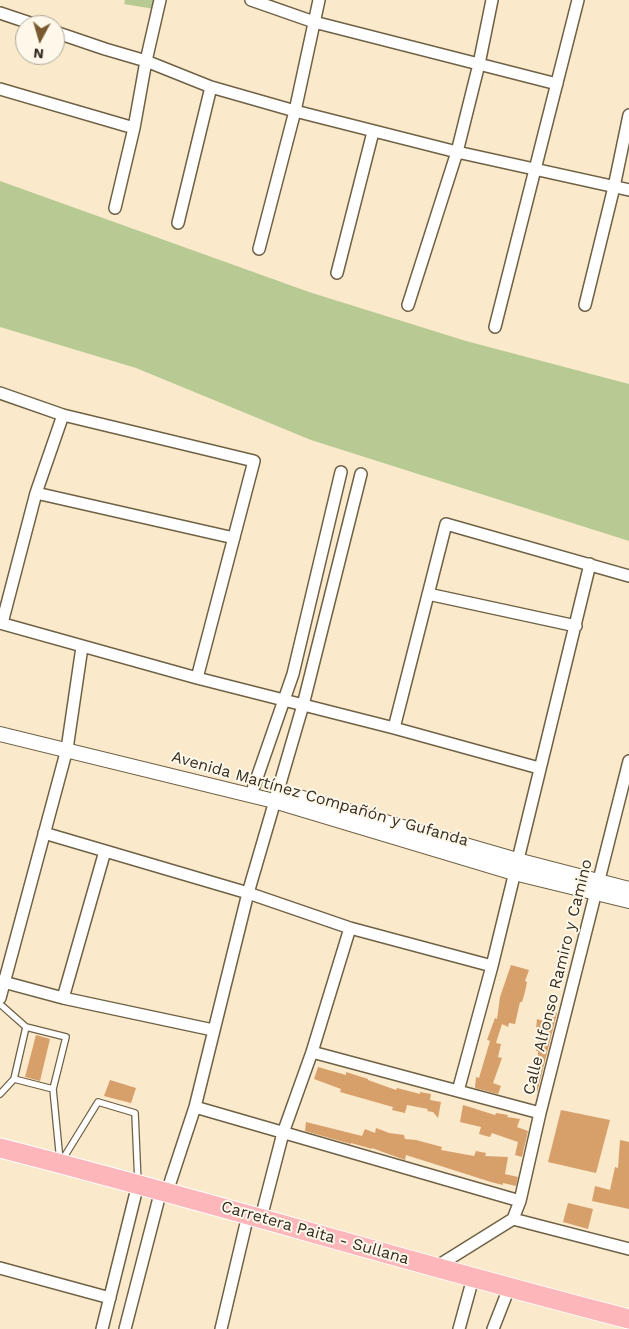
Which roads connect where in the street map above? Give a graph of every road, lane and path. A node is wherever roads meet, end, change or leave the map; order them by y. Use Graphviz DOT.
graph roads {
  1 [pos="160,0"];
  2 [pos="250,0"];
  3 [pos="319,0"];
  4 [pos="492,0"];
  5 [pos="578,0"];
  6 [pos="0,13"];
  7 [pos="15,18"];
  8 [pos="314,22"];
  9 [pos="65,35"];
  10 [pos="146,61"];
  11 [pos="479,64"];
  12 [pos="557,84"];
  13 [pos="211,87"];
  14 [pos="0,89"];
  15 [pos="295,111"];
  16 [pos="629,115"];
  17 [pos="134,128"];
  18 [pos="373,132"];
  19 [pos="457,152"];
  20 [pos="535,169"];
  21 [pos="614,187"];
  22 [pos="629,190"];
  23 [pos="115,208"];
  24 [pos="178,223"];
  25 [pos="259,249"];
  26 [pos="337,273"];
  27 [pos="408,305"];
  28 [pos="585,305"];
  29 [pos="495,327"];
  30 [pos="0,393"];
  31 [pos="63,415"];
  32 [pos="341,472"];
  33 [pos="361,474"];
  34 [pos="36,494"];
  35 [pos="234,538"];
  36 [pos="590,564"];
  37 [pos="629,576"];
  38 [pos="428,594"];
  39 [pos="1,623"];
  40 [pos="576,626"];
  41 [pos="82,647"];
  42 [pos="197,678"];
  43 [pos="284,700"];
  44 [pos="303,705"];
  45 [pos="394,728"];
  46 [pos="0,734"];
  47 [pos="66,749"];
  48 [pos="629,761"];
  49 [pos="539,768"];
  50 [pos="251,795"];
  51 [pos="276,796"];
  52 [pos="625,796"];
  53 [pos="44,833"];
  54 [pos="106,851"];
  55 [pos="515,866"];
  56 [pos="597,888"];
  57 [pos="629,889"];
  58 [pos="248,893"];
  59 [pos="629,901"];
  60 [pos="350,928"];
  61 [pos="492,966"];
  62 [pos="2,982"];
  63 [pos="0,998"];
  64 [pos="64,998"];
  65 [pos="0,1004"];
  66 [pos="26,1026"];
  67 [pos="213,1030"];
  68 [pos="312,1052"];
  69 [pos="14,1079"];
  70 [pos="54,1089"];
  71 [pos="458,1091"];
  72 [pos="0,1094"];
  73 [pos="195,1107"];
  74 [pos="540,1113"];
  75 [pos="284,1133"];
  76 [pos="0,1148"];
  77 [pos="60,1164"];
  78 [pos="138,1184"];
  79 [pos="164,1191"];
  80 [pos="520,1201"];
  81 [pos="254,1216"];
  82 [pos="513,1219"];
  83 [pos="629,1249"];
  84 [pos="436,1267"];
  85 [pos="0,1268"];
  86 [pos="473,1278"];
  87 [pos="508,1288"];
  88 [pos="110,1298"];
  89 [pos="629,1319"];
  90 [pos="225,1328"];
  91 [pos="102,1329"];
  92 [pos="125,1329"];
  93 [pos="459,1329"];
  94 [pos="493,1329"];
  1 -- 10 [label="street"];
  2 -- 8 [label="street"];
  3 -- 8 [label="street"];
  4 -- 11 [label="street"];
  5 -- 12 [label="street"];
  6 -- 7 [label="street"];
  8 -- 11 [label="street"];
  8 -- 15 [label="street"];
  9 -- 10 [label="street"];
  10 -- 13 [label="street"];
  10 -- 17 [label="street"];
  11 -- 12 [label="street"];
  11 -- 19 [label="street"];
  12 -- 20 [label="street"];
  13 -- 15 [label="street"];
  13 -- 24 [label="street"];
  14 -- 17 [label="street"];
  15 -- 18 [label="street"];
  15 -- 25 [label="street"];
  16 -- 21 [label="street"];
  17 -- 23 [label="street"];
  18 -- 19 [label="street"];
  18 -- 26 [label="street"];
  19 -- 20 [label="street"];
  19 -- 27 [label="street"];
  20 -- 21 [label="street"];
  20 -- 29 [label="street"];
  21 -- 22 [label="street"];
  21 -- 28 [label="street"];
  30 -- 31 [label="street"];
  31 -- 34 [label="street"];
  31 -- 35 [label="street"];
  32 -- 43 [label="street"];
  33 -- 44 [label="street"];
  34 -- 35 [label="street"];
  34 -- 39 [label="street"];
  35 -- 42 [label="street"];
  36 -- 37 [label="street"];
  36 -- 38 [label="street"];
  36 -- 40 [label="street"];
  38 -- 40 [label="street"];
  38 -- 45 [label="street"];
  39 -- 41 [label="street"];
  40 -- 49 [label="street"];
  41 -- 42 [label="street"];
  41 -- 47 [label="street"];
  42 -- 43 [label="street"];
  43 -- 44 [label="street"];
  43 -- 50 [label="street"];
  44 -- 45 [label="street"];
  44 -- 51 [label="street"];
  45 -- 49 [label="street"];
  46 -- 47 [label="street, Avenida Martínez Compañón y Gufanda"];
  47 -- 50 [label="street, Avenida Martínez Compañón y Gufanda"];
  47 -- 53 [label="street"];
  48 -- 52 [label="street, Calle Alfonso Ramiro y Camino"];
  49 -- 55 [label="street"];
  50 -- 51 [label="street, Avenida Martínez Compañón y Gufanda"];
  51 -- 55 [label="street, Avenida Martínez Compañón y Gufanda"];
  51 -- 58 [label="street"];
  52 -- 56 [label="street, Calle Alfonso Ramiro y Camino"];
  53 -- 54 [label="street"];
  53 -- 62 [label="street"];
  54 -- 58 [label="street"];
  54 -- 64 [label="street"];
  55 -- 56 [label="street, Avenida Martínez Compañón y Gufanda"];
  55 -- 61 [label="street"];
  56 -- 57 [label="street, Avenida Martínez Compañón y Gufanda"];
  56 -- 59 [label="street, Avenida Martínez Compañón y Gufanda"];
  56 -- 74 [label="street, Calle Alfonso Ramiro y Camino"];
  58 -- 60 [label="street"];
  58 -- 67 [label="street"];
  60 -- 61 [label="street"];
  60 -- 68 [label="street"];
  61 -- 71 [label="street"];
  62 -- 63 [label="street"];
  62 -- 64 [label="street"];
  64 -- 67 [label="street"];
  65 -- 66 [label="lane"];
  66 -- 69 [label="lane"];
  66 -- 70 [label="lane"];
  67 -- 73 [label="street"];
  68 -- 71 [label="street"];
  68 -- 75 [label="street"];
  69 -- 70 [label="lane"];
  69 -- 72 [label="lane"];
  70 -- 77 [label="lane"];
  71 -- 74 [label="street"];
  73 -- 75 [label="street"];
  73 -- 79 [label="street"];
  74 -- 80 [label="street, Calle Alfonso Ramiro y Camino"];
  75 -- 80 [label="street"];
  75 -- 81 [label="street"];
  76 -- 77 [label="main road, Carretera Paita - Sullana"];
  77 -- 78 [label="main road, Carretera Paita - Sullana"];
  77 -- 78 [label="lane"];
  78 -- 79 [label="main road, Carretera Paita - Sullana"];
  78 -- 88 [label="street"];
  79 -- 81 [label="main road, Carretera Paita - Sullana"];
  79 -- 92 [label="street"];
  80 -- 82 [label="street, Calle Alfonso Ramiro y Camino"];
  81 -- 84 [label="main road, Carretera Paita - Sullana"];
  81 -- 90 [label="street"];
  82 -- 83 [label="street"];
  82 -- 84 [label="street"];
  84 -- 86 [label="main road, Carretera Paita - Sullana"];
  85 -- 88 [label="street"];
  86 -- 87 [label="main road, Carretera Paita - Sullana"];
  86 -- 93 [label="street"];
  87 -- 89 [label="main road, Carretera Paita - Sullana"];
  87 -- 94 [label="street"];
  88 -- 91 [label="street"];
}
